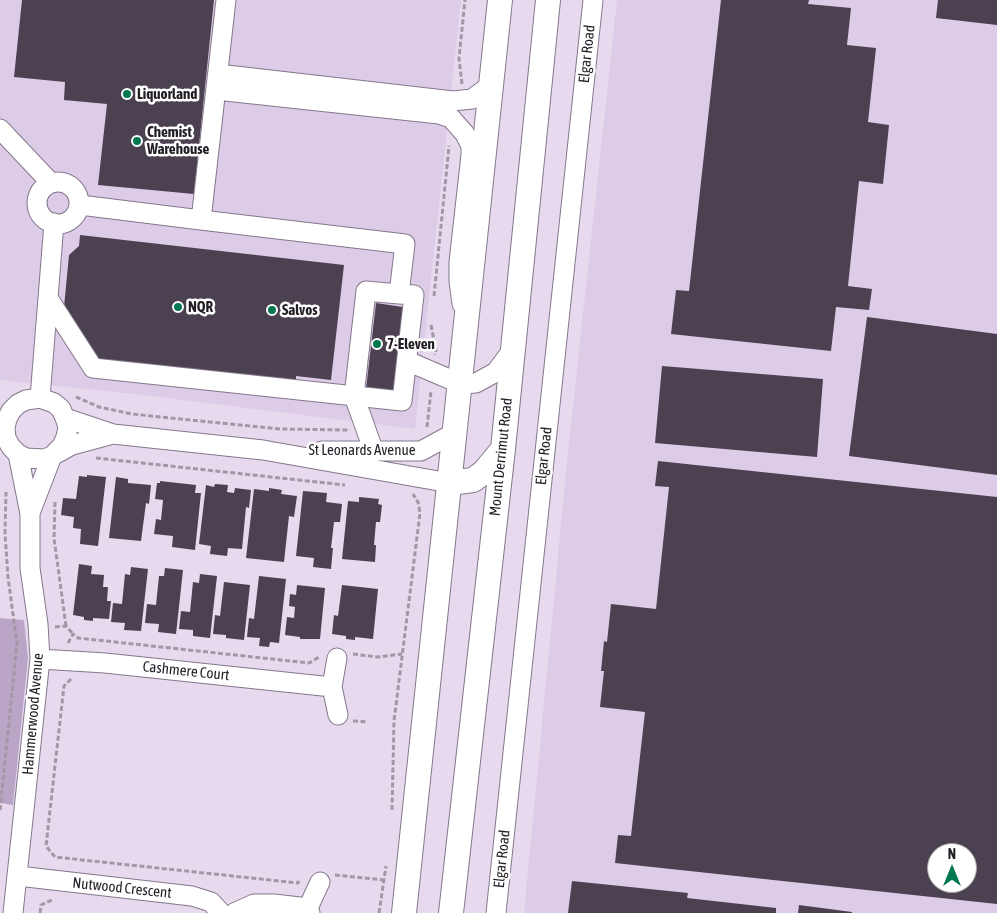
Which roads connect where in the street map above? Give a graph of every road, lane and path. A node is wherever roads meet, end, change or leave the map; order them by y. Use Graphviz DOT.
graph roads {
  1 [pos="226,0"];
  2 [pos="492,0"];
  3 [pos="500,0"];
  4 [pos="548,0"];
  5 [pos="593,0"];
  6 [pos="495,51"];
  7 [pos="217,82"];
  8 [pos="492,85"];
  9 [pos="0,129"];
  10 [pos="51,183"];
  11 [pos="80,204"];
  12 [pos="201,220"];
  13 [pos="54,223"];
  14 [pos="399,294"];
  15 [pos="48,298"];
  16 [pos="466,335"];
  17 [pos="513,349"];
  18 [pos="407,361"];
  19 [pos="461,384"];
  20 [pos="74,396"];
  21 [pos="354,396"];
  22 [pos="40,398"];
  23 [pos="93,404"];
  24 [pos="6,412"];
  25 [pos="65,418"];
  26 [pos="367,432"];
  27 [pos="456,432"];
  28 [pos="85,433"];
  29 [pos="3,437"];
  30 [pos="503,449"];
  31 [pos="263,450"];
  32 [pos="374,452"];
  33 [pos="18,454"];
  34 [pos="54,455"];
  35 [pos="410,475"];
  36 [pos="450,483"];
  37 [pos="352,486"];
  38 [pos="6,491"];
  39 [pos="55,501"];
  40 [pos="30,514"];
  41 [pos="66,626"];
  42 [pos="402,654"];
  43 [pos="336,655"];
  44 [pos="40,659"];
  45 [pos="70,669"];
  46 [pos="69,682"];
  47 [pos="332,687"];
  48 [pos="345,718"];
  49 [pos="368,722"];
  50 [pos="0,810"];
  51 [pos="392,813"];
  52 [pos="387,857"];
  53 [pos="18,876"];
  54 [pos="317,878"];
  55 [pos="384,880"];
  56 [pos="309,911"];
  57 [pos="13,913"];
  58 [pos="221,913"];
  59 [pos="234,913"];
  60 [pos="379,913"];
  61 [pos="404,913"];
  62 [pos="451,913"];
  63 [pos="496,913"];
  1 -- 7 [label="street"];
  2 -- 6 [label="street"];
  3 -- 6 [label="main road"];
  4 -- 17 [label="main road, Mount Derrimut Road"];
  5 -- 63 [label="street, Elgar Road"];
  6 -- 8 [label="main road"];
  7 -- 8 [label="street"];
  7 -- 12 [label="street"];
  7 -- 16 [label="street"];
  8 -- 16 [label="main road"];
  9 -- 10 [label="street"];
  10 -- 11 [label="street"];
  10 -- 13 [label="street"];
  11 -- 12 [label="street"];
  11 -- 13 [label="street"];
  12 -- 14 [label="street"];
  13 -- 15 [label="street"];
  14 -- 18 [label="street"];
  14 -- 21 [label="street"];
  15 -- 21 [label="street"];
  15 -- 22 [label="street"];
  16 -- 19 [label="main road"];
  17 -- 19 [label="street"];
  17 -- 30 [label="main road, Mount Derrimut Road"];
  18 -- 19 [label="street"];
  18 -- 21 [label="street"];
  19 -- 27 [label="main road"];
  20 -- 23 [label="path"];
  21 -- 26 [label="street"];
  22 -- 24 [label="street"];
  22 -- 25 [label="street"];
  23 -- 26 [label="path"];
  23 -- 28 [label="path"];
  24 -- 29 [label="street"];
  25 -- 28 [label="street, St Leonards Avenue"];
  25 -- 34 [label="street"];
  26 -- 32 [label="street"];
  27 -- 32 [label="street, St Leonards Avenue"];
  27 -- 36 [label="main road"];
  28 -- 31 [label="street, St Leonards Avenue"];
  28 -- 34 [label="street"];
  28 -- 37 [label="path"];
  29 -- 33 [label="street"];
  30 -- 36 [label="main road"];
  30 -- 62 [label="main road, Mount Derrimut Road"];
  31 -- 32 [label="street, St Leonards Avenue"];
  31 -- 35 [label="street, St Leonards Avenue"];
  33 -- 34 [label="street"];
  33 -- 40 [label="street, Hammerwood Avenue"];
  34 -- 40 [label="street, Hammerwood Avenue"];
  35 -- 36 [label="street, St Leonards Avenue"];
  35 -- 42 [label="path"];
  36 -- 61 [label="main road"];
  38 -- 50 [label="path"];
  39 -- 41 [label="path"];
  40 -- 44 [label="street, Hammerwood Avenue"];
  42 -- 43 [label="path"];
  42 -- 51 [label="path"];
  43 -- 45 [label="path"];
  43 -- 47 [label="street"];
  44 -- 45 [label="street, Cashmere Court"];
  44 -- 53 [label="street, Hammerwood Avenue"];
  45 -- 46 [label="path"];
  45 -- 46 [label="path"];
  45 -- 47 [label="street, Cashmere Court"];
  46 -- 54 [label="path"];
  47 -- 48 [label="street"];
  48 -- 49 [label="path"];
  52 -- 55 [label="path"];
  53 -- 57 [label="street, Hammerwood Avenue"];
  53 -- 58 [label="street, Nutwood Crescent"];
  54 -- 55 [label="path"];
  54 -- 56 [label="street"];
  55 -- 60 [label="path"];
  56 -- 59 [label="street"];
}
